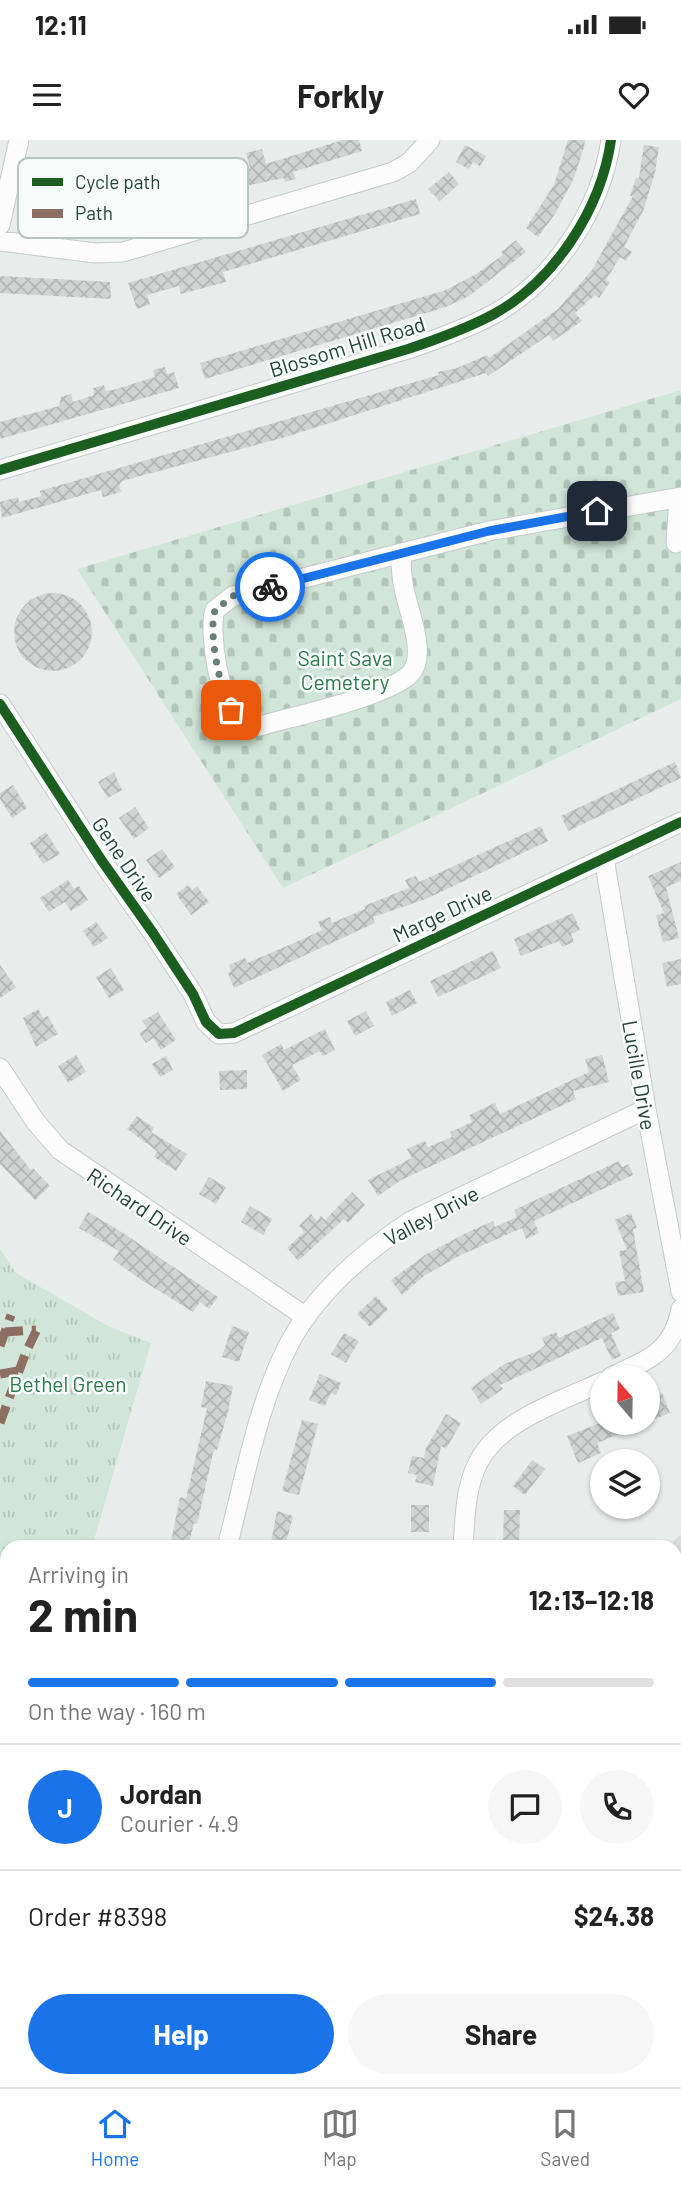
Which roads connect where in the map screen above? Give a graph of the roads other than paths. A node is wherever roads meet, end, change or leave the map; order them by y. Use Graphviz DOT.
graph roads {
  1 [pos="19,140"];
  2 [pos="430,140"];
  3 [pos="611,140"];
  4 [pos="248,215"];
  5 [pos="0,225"];
  6 [pos="170,238"];
  7 [pos="0,241"];
  8 [pos="0,470"];
  9 [pos="680,497"];
  10 [pos="676,543"];
  11 [pos="402,553"];
  12 [pos="0,704"];
  13 [pos="681,822"];
  14 [pos="604,858"];
  15 [pos="219,1034"];
  16 [pos="0,1068"];
  17 [pos="646,1109"];
  18 [pos="681,1292"];
  19 [pos="681,1309"];
  20 [pos="306,1317"];
  21 [pos="636,1365"];
  22 [pos="590,1388"];
  23 [pos="229,1540"];
  24 [pos="464,1540"];
  1 -- 5 [label="street"];
  2 -- 4 [label="street"];
  3 -- 8 [label="street, Blossom Hill Road"];
  6 -- 7 [label="street"];
  9 -- 10 [label="street"];
  9 -- 11 [label="street"];
  11 -- 11 [label="street"];
  12 -- 15 [label="street, Gene Drive"];
  13 -- 14 [label="street, Marge Drive"];
  14 -- 15 [label="street, Marge Drive"];
  14 -- 17 [label="street, Lucille Drive"];
  16 -- 20 [label="street, Richard Drive"];
  17 -- 18 [label="street, Lucille Drive"];
  17 -- 20 [label="street, Valley Drive"];
  19 -- 21 [label="street"];
  20 -- 23 [label="street, Valley Drive"];
  22 -- 24 [label="street"];
}
